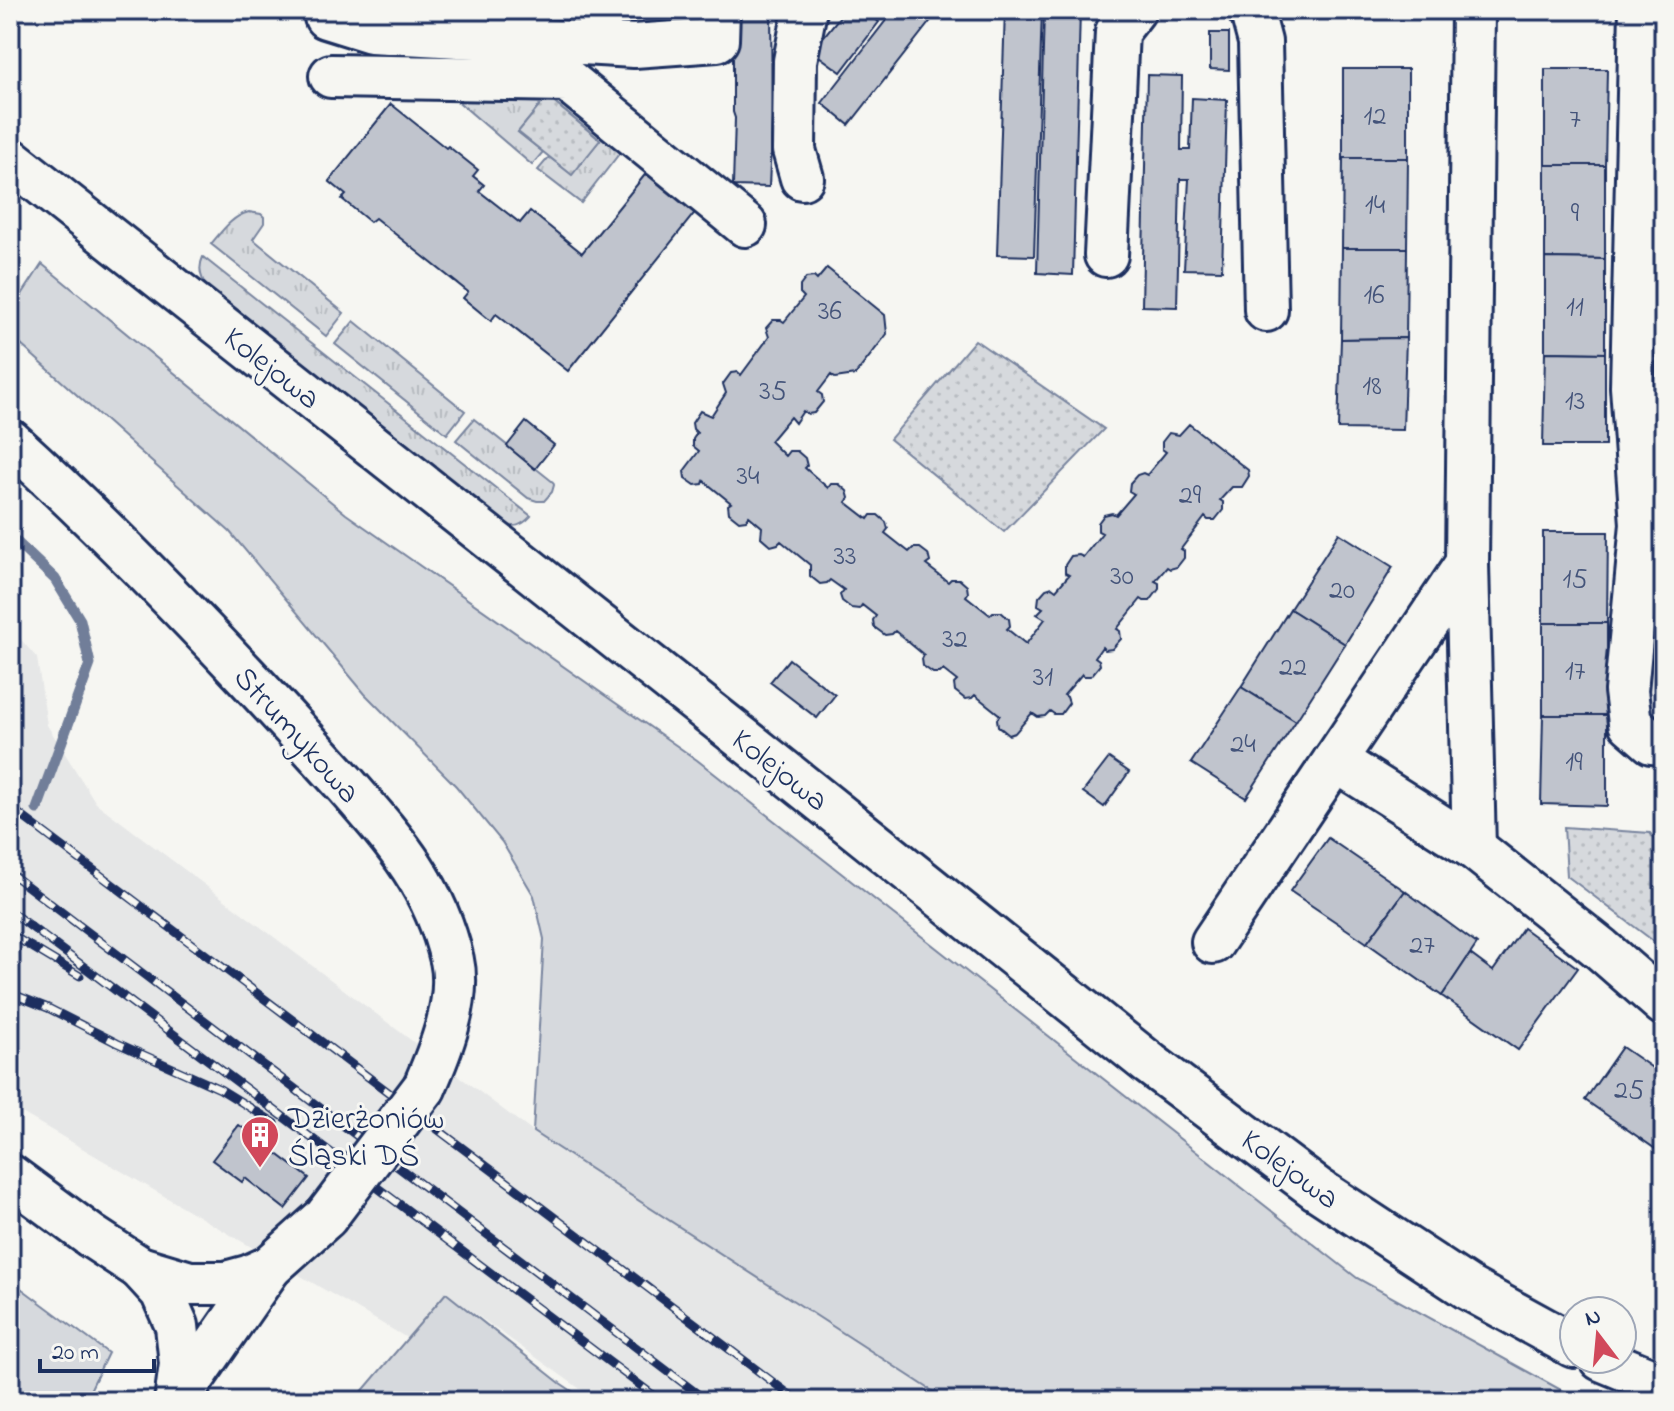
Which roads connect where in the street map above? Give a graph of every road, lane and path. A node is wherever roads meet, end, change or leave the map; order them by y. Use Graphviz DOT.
graph roads {
  1 [pos="326,10"];
  2 [pos="718,10"];
  3 [pos="805,10"];
  4 [pos="1134,10"];
  5 [pos="1249,10"];
  6 [pos="1473,10"];
  7 [pos="1641,10"];
  8 [pos="331,76"];
  9 [pos="10,159"];
  10 [pos="802,178"];
  11 [pos="745,225"];
  12 [pos="1106,255"];
  13 [pos="1266,310"];
  14 [pos="10,441"];
  15 [pos="1467,563"];
  16 [pos="1664,743"];
  17 [pos="1335,760"];
  18 [pos="1474,848"];
  19 [pos="1213,942"];
  20 [pos="1664,1004"];
  21 [pos="10,1176"];
  22 [pos="270,1267"];
  23 [pos="140,1268"];
  24 [pos="1558,1337"];
  25 [pos="1638,1374"];
  26 [pos="1664,1385"];
  27 [pos="177,1401"];
  1 -- 2 [label="street"];
  3 -- 10 [label="street"];
  4 -- 12 [label="street"];
  5 -- 13 [label="street"];
  6 -- 15 [label="street"];
  7 -- 16 [label="street"];
  8 -- 11 [label="street"];
  9 -- 24 [label="street, Kolejowa"];
  14 -- 22 [label="street, Strumykowa, bridge"];
  15 -- 17 [label="street"];
  15 -- 18 [label="street"];
  17 -- 18 [label="street"];
  17 -- 19 [label="street"];
  18 -- 20 [label="street"];
  21 -- 23 [label="street"];
  22 -- 23 [label="street"];
  22 -- 27 [label="street"];
  23 -- 27 [label="street"];
  25 -- 26 [label="street"];
}
